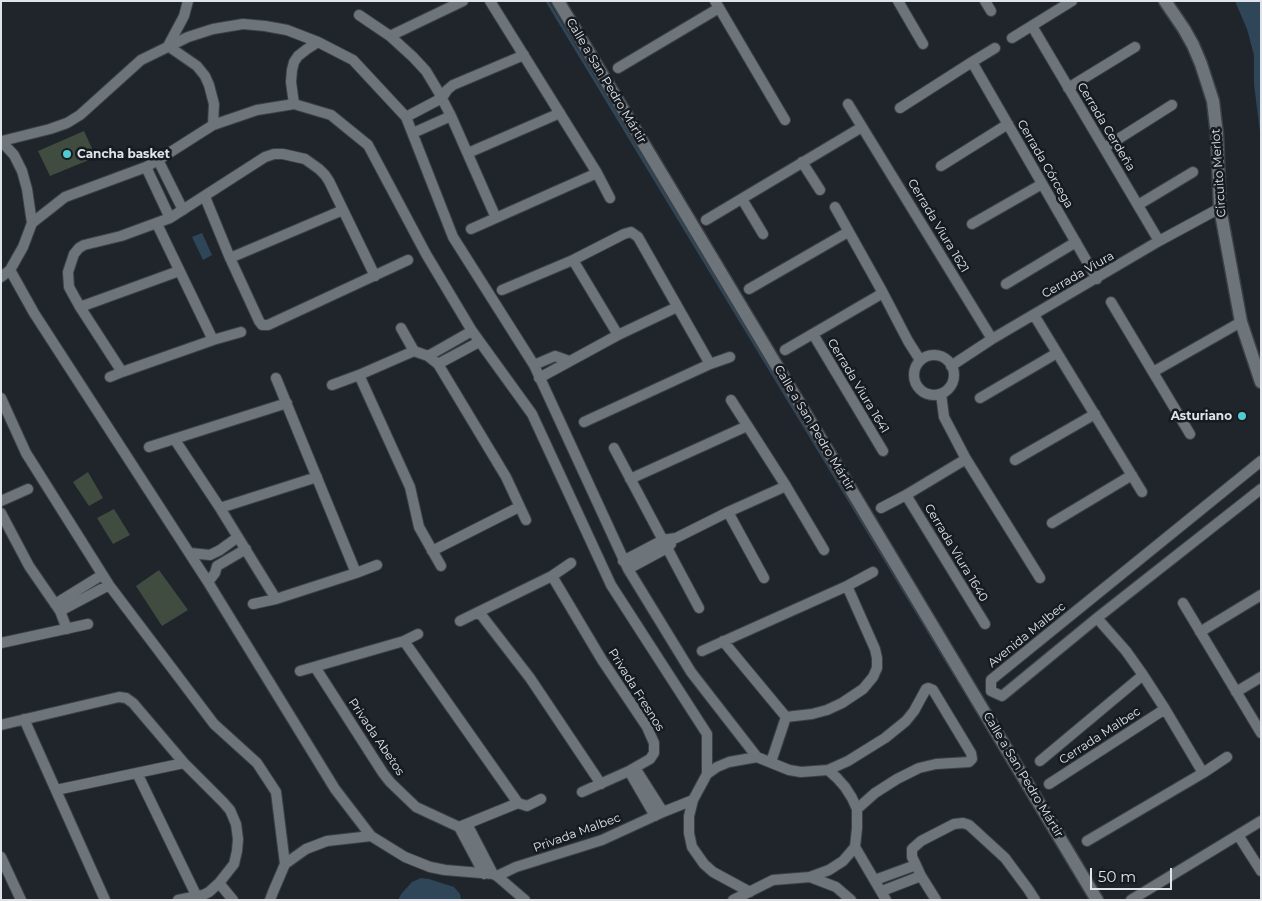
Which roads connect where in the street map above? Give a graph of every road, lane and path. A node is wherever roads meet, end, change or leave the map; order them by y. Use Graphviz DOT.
graph roads {
  1 [pos="188,1"];
  2 [pos="463,1"];
  3 [pos="490,1"];
  4 [pos="558,1"];
  5 [pos="898,1"];
  6 [pos="1072,1"];
  7 [pos="1165,1"];
  8 [pos="717,4"];
  9 [pos="359,15"];
  10 [pos="1032,26"];
  11 [pos="390,36"];
  12 [pos="1012,38"];
  13 [pos="318,42"];
  14 [pos="923,44"];
  15 [pos="168,46"];
  16 [pos="1135,47"];
  17 [pos="995,48"];
  18 [pos="524,55"];
  19 [pos="972,62"];
  20 [pos="618,68"];
  21 [pos="1068,88"];
  22 [pos="442,98"];
  23 [pos="294,104"];
  24 [pos="848,104"];
  25 [pos="1172,105"];
  26 [pos="900,108"];
  27 [pos="560,113"];
  28 [pos="451,116"];
  29 [pos="406,117"];
  30 [pos="784,120"];
  31 [pos="213,124"];
  32 [pos="1008,124"];
  33 [pos="862,127"];
  34 [pos="413,133"];
  35 [pos="2,141"];
  36 [pos="1104,148"];
  37 [pos="468,152"];
  38 [pos="158,160"];
  39 [pos="802,162"];
  40 [pos="941,166"];
  41 [pos="146,167"];
  42 [pos="1193,172"];
  43 [pos="596,173"];
  44 [pos="1042,184"];
  45 [pos="820,190"];
  46 [pos="205,197"];
  47 [pos="610,198"];
  48 [pos="742,199"];
  49 [pos="1138,205"];
  50 [pos="835,207"];
  51 [pos="1220,208"];
  52 [pos="183,210"];
  53 [pos="342,210"];
  54 [pos="170,218"];
  55 [pos="496,218"];
  56 [pos="706,220"];
  57 [pos="32,223"];
  58 [pos="157,224"];
  59 [pos="972,224"];
  60 [pos="471,229"];
  61 [pos="848,232"];
  62 [pos="763,234"];
  63 [pos="1159,241"];
  64 [pos="1076,242"];
  65 [pos="230,258"];
  66 [pos="408,260"];
  67 [pos="573,260"];
  68 [pos="10,270"];
  69 [pos="179,271"];
  70 [pos="375,276"];
  71 [pos="1,277"];
  72 [pos="1097,279"];
  73 [pos="1006,284"];
  74 [pos="749,289"];
  75 [pos="502,290"];
  76 [pos="883,293"];
  77 [pos="1111,302"];
  78 [pos="80,307"];
  79 [pos="677,307"];
  80 [pos="1034,315"];
  81 [pos="1241,322"];
  82 [pos="401,328"];
  83 [pos="472,331"];
  84 [pos="241,332"];
  85 [pos="813,334"];
  86 [pos="618,336"];
  87 [pos="992,339"];
  88 [pos="213,340"];
  89 [pos="479,342"];
  90 [pos="414,350"];
  91 [pos="785,350"];
  92 [pos="1057,353"];
  93 [pos="428,356"];
  94 [pos="730,357"];
  95 [pos="920,360"];
  96 [pos="569,361"];
  97 [pos="438,364"];
  98 [pos="710,364"];
  99 [pos="534,365"];
  100 [pos="952,366"];
  101 [pos="122,372"];
  102 [pos="1152,372"];
  103 [pos="359,375"];
  104 [pos="110,377"];
  105 [pos="276,378"];
  106 [pos="539,378"];
  107 [pos="1261,382"];
  108 [pos="332,385"];
  109 [pos="941,394"];
  110 [pos="1,398"];
  111 [pos="980,398"];
  112 [pos="731,400"];
  113 [pos="286,404"];
  114 [pos="1095,414"];
  115 [pos="584,422"];
  116 [pos="747,426"];
  117 [pos="1190,434"];
  118 [pos="175,440"];
  119 [pos="149,447"];
  120 [pos="614,448"];
  121 [pos="883,451"];
  122 [pos="966,459"];
  123 [pos="1015,460"];
  124 [pos="1261,461"];
  125 [pos="1132,475"];
  126 [pos="317,476"];
  127 [pos="630,479"];
  128 [pos="786,486"];
  129 [pos="28,489"];
  130 [pos="1261,489"];
  131 [pos="1142,492"];
  132 [pos="906,495"];
  133 [pos="1,501"];
  134 [pos="519,506"];
  135 [pos="220,508"];
  136 [pos="882,508"];
  137 [pos="728,512"];
  138 [pos="1,513"];
  139 [pos="526,520"];
  140 [pos="1052,523"];
  141 [pos="238,537"];
  142 [pos="665,544"];
  143 [pos="246,549"];
  144 [pos="824,550"];
  145 [pos="432,551"];
  146 [pos="190,553"];
  147 [pos="210,555"];
  148 [pos="572,563"];
  149 [pos="377,565"];
  150 [pos="626,565"];
  151 [pos="217,566"];
  152 [pos="441,566"];
  153 [pos="873,572"];
  154 [pos="356,573"];
  155 [pos="102,575"];
  156 [pos="552,576"];
  157 [pos="764,578"];
  158 [pos="1040,578"];
  159 [pos="208,582"];
  160 [pos="108,585"];
  161 [pos="847,586"];
  162 [pos="1261,595"];
  163 [pos="276,599"];
  164 [pos="1183,603"];
  165 [pos="253,604"];
  166 [pos="58,608"];
  167 [pos="699,608"];
  168 [pos="479,612"];
  169 [pos="1097,618"];
  170 [pos="460,621"];
  171 [pos="88,624"];
  172 [pos="985,624"];
  173 [pos="67,629"];
  174 [pos="1200,632"];
  175 [pos="418,634"];
  176 [pos="404,641"];
  177 [pos="724,641"];
  178 [pos="1,643"];
  179 [pos="702,651"];
  180 [pos="315,667"];
  181 [pos="300,671"];
  182 [pos="1143,675"];
  183 [pos="1261,677"];
  184 [pos="1236,692"];
  185 [pos="1165,709"];
  186 [pos="786,717"];
  187 [pos="24,719"];
  188 [pos="1,725"];
  189 [pos="1261,733"];
  190 [pos="757,757"];
  191 [pos="1227,757"];
  192 [pos="771,762"];
  193 [pos="1040,762"];
  194 [pos="184,763"];
  195 [pos="632,770"];
  196 [pos="828,770"];
  197 [pos="137,773"];
  198 [pos="1202,773"];
  199 [pos="707,774"];
  200 [pos="601,784"];
  201 [pos="1049,784"];
  202 [pos="56,790"];
  203 [pos="582,792"];
  204 [pos="541,799"];
  205 [pos="692,800"];
  206 [pos="518,803"];
  207 [pos="857,809"];
  208 [pos="659,814"];
  209 [pos="1261,821"];
  210 [pos="463,825"];
  211 [pos="1238,835"];
  212 [pos="371,836"];
  213 [pos="1087,841"];
  214 [pos="856,847"];
  215 [pos="1,858"];
  216 [pos="285,864"];
  217 [pos="916,865"];
  218 [pos="1261,871"];
  219 [pos="491,875"];
  220 [pos="921,876"];
  221 [pos="810,877"];
  222 [pos="876,880"];
  223 [pos="219,883"];
  224 [pos="750,892"];
  225 [pos="212,896"];
  226 [pos="884,896"];
  227 [pos="197,897"];
  228 [pos="1143,897"];
  229 [pos="17,898"];
  230 [pos="105,900"];
  231 [pos="178,900"];
  232 [pos="233,900"];
  233 [pos="270,900"];
  234 [pos="525,900"];
  235 [pos="733,900"];
  236 [pos="851,900"];
  237 [pos="936,900"];
  238 [pos="1035,900"];
  239 [pos="1097,900"];
  240 [pos="1130,900"];
  1 -- 15 [label="street"];
  2 -- 11 [label="street"];
  3 -- 18 [label="street"];
  4 -- 239 [label="main road, Calle a San Pedro Mártir"];
  5 -- 14 [label="street"];
  6 -- 10 [label="street"];
  7 -- 51 [label="main road, Circuito Merlot"];
  8 -- 20 [label="street"];
  8 -- 30 [label="street"];
  9 -- 11 [label="street"];
  10 -- 12 [label="street"];
  10 -- 21 [label="street, Cerrada Cerdeña"];
  11 -- 22 [label="street"];
  13 -- 15 [label="street"];
  13 -- 23 [label="street"];
  13 -- 29 [label="street"];
  15 -- 31 [label="street"];
  15 -- 35 [label="street"];
  16 -- 21 [label="street"];
  17 -- 19 [label="street"];
  18 -- 22 [label="street"];
  18 -- 27 [label="street"];
  19 -- 26 [label="street"];
  19 -- 32 [label="street, Cerrada Córcega"];
  21 -- 36 [label="street, Cerrada Cerdeña"];
  22 -- 28 [label="street"];
  22 -- 29 [label="street"];
  23 -- 31 [label="street"];
  23 -- 83 [label="street"];
  24 -- 33 [label="street, Cerrada Viura 1621"];
  25 -- 36 [label="street"];
  27 -- 37 [label="street"];
  27 -- 43 [label="street"];
  28 -- 34 [label="street"];
  28 -- 37 [label="street"];
  29 -- 34 [label="street"];
  31 -- 38 [label="street"];
  32 -- 40 [label="street"];
  32 -- 44 [label="street, Cerrada Córcega"];
  33 -- 39 [label="street"];
  33 -- 87 [label="street, Cerrada Viura 1621"];
  34 -- 99 [label="street"];
  35 -- 57 [label="street"];
  36 -- 49 [label="street, Cerrada Cerdeña"];
  37 -- 55 [label="street"];
  38 -- 41 [label="street"];
  38 -- 52 [label="street"];
  39 -- 45 [label="street"];
  39 -- 48 [label="street"];
  41 -- 54 [label="street"];
  41 -- 57 [label="street"];
  42 -- 49 [label="street"];
  43 -- 47 [label="street"];
  43 -- 55 [label="street"];
  44 -- 59 [label="street"];
  44 -- 64 [label="street, Cerrada Córcega"];
  46 -- 52 [label="street"];
  46 -- 53 [label="street"];
  46 -- 65 [label="street"];
  48 -- 56 [label="street"];
  48 -- 62 [label="street"];
  49 -- 63 [label="street, Cerrada Cerdeña"];
  50 -- 61 [label="street"];
  51 -- 63 [label="street, Cerrada Viura"];
  51 -- 81 [label="main road, Circuito Merlot"];
  52 -- 54 [label="street"];
  53 -- 65 [label="street"];
  53 -- 70 [label="street"];
  54 -- 58 [label="street"];
  55 -- 60 [label="street"];
  57 -- 68 [label="street"];
  58 -- 69 [label="street"];
  58 -- 78 [label="street"];
  61 -- 74 [label="street"];
  61 -- 76 [label="street"];
  63 -- 72 [label="street, Cerrada Viura"];
  64 -- 72 [label="street, Cerrada Córcega"];
  64 -- 73 [label="street"];
  65 -- 70 [label="street"];
  66 -- 70 [label="street"];
  67 -- 75 [label="street"];
  67 -- 79 [label="street"];
  67 -- 86 [label="street"];
  68 -- 71 [label="street"];
  68 -- 146 [label="street"];
  69 -- 78 [label="street"];
  69 -- 88 [label="street"];
  72 -- 80 [label="street, Cerrada Viura"];
  76 -- 85 [label="street, Cerrada Viura 1641"];
  76 -- 95 [label="street"];
  77 -- 102 [label="street"];
  78 -- 101 [label="street"];
  79 -- 86 [label="street"];
  79 -- 98 [label="street"];
  80 -- 87 [label="street, Cerrada Viura"];
  80 -- 92 [label="street"];
  81 -- 102 [label="street"];
  81 -- 107 [label="main road, Circuito Merlot"];
  82 -- 90 [label="street"];
  83 -- 89 [label="street"];
  83 -- 93 [label="street"];
  84 -- 88 [label="street"];
  85 -- 91 [label="street, Cerrada Viura 1641"];
  85 -- 121 [label="street, Cerrada Viura 1641"];
  86 -- 96 [label="street"];
  87 -- 100 [label="street, Cerrada Viura"];
  88 -- 101 [label="street"];
  89 -- 97 [label="street"];
  89 -- 199 [label="street"];
  90 -- 93 [label="street"];
  90 -- 103 [label="street"];
  92 -- 111 [label="street"];
  92 -- 114 [label="street"];
  93 -- 97 [label="street"];
  94 -- 98 [label="street"];
  95 -- 100 [label="street"];
  95 -- 109 [label="street"];
  96 -- 99 [label="street"];
  96 -- 106 [label="street"];
  97 -- 134 [label="street"];
  98 -- 115 [label="street"];
  99 -- 106 [label="street"];
  100 -- 109 [label="street"];
  101 -- 104 [label="street"];
  102 -- 117 [label="street"];
  103 -- 108 [label="street"];
  103 -- 145 [label="street"];
  105 -- 113 [label="street"];
  106 -- 150 [label="street"];
  109 -- 122 [label="street"];
  110 -- 155 [label="street"];
  112 -- 116 [label="street"];
  113 -- 118 [label="street"];
  113 -- 126 [label="street"];
  114 -- 123 [label="street"];
  114 -- 125 [label="street"];
  116 -- 127 [label="street"];
  116 -- 128 [label="street"];
  118 -- 119 [label="street"];
  118 -- 135 [label="street"];
  120 -- 127 [label="street"];
  122 -- 132 [label="street"];
  122 -- 158 [label="street"];
  124 -- 169 [label="street, Avenida Malbec"];
  125 -- 131 [label="street"];
  125 -- 140 [label="street"];
  126 -- 135 [label="street"];
  126 -- 154 [label="street"];
  127 -- 142 [label="street"];
  128 -- 137 [label="street"];
  128 -- 144 [label="street"];
  129 -- 133 [label="street"];
  130 -- 169 [label="street, Avenida Malbec"];
  132 -- 136 [label="street"];
  132 -- 172 [label="street, Cerrada Viura 1640"];
  134 -- 139 [label="street"];
  134 -- 145 [label="street"];
  135 -- 141 [label="street"];
  137 -- 142 [label="street"];
  137 -- 157 [label="street"];
  138 -- 166 [label="street"];
  141 -- 143 [label="street"];
  141 -- 147 [label="street"];
  142 -- 150 [label="street"];
  142 -- 167 [label="street"];
  143 -- 151 [label="street"];
  143 -- 163 [label="street"];
  145 -- 152 [label="street"];
  146 -- 147 [label="street"];
  146 -- 159 [label="street"];
  147 -- 151 [label="street"];
  148 -- 156 [label="street"];
  149 -- 154 [label="street"];
  150 -- 190 [label="street"];
  151 -- 159 [label="street"];
  153 -- 161 [label="street"];
  154 -- 163 [label="street"];
  155 -- 160 [label="street"];
  155 -- 166 [label="street"];
  156 -- 168 [label="street"];
  156 -- 195 [label="street, Privada Fresnos"];
  159 -- 212 [label="street"];
  160 -- 166 [label="street"];
  160 -- 216 [label="street"];
  161 -- 177 [label="street"];
  161 -- 186 [label="street"];
  162 -- 174 [label="street"];
  163 -- 165 [label="street"];
  164 -- 174 [label="street"];
  166 -- 173 [label="street"];
  168 -- 170 [label="street"];
  168 -- 200 [label="street"];
  169 -- 182 [label="street"];
  171 -- 173 [label="street"];
  173 -- 178 [label="street"];
  174 -- 184 [label="street"];
  175 -- 176 [label="street"];
  176 -- 180 [label="street"];
  176 -- 206 [label="street"];
  177 -- 179 [label="street"];
  177 -- 186 [label="street"];
  180 -- 181 [label="street"];
  180 -- 210 [label="street, Privada Abetos"];
  182 -- 185 [label="street"];
  182 -- 193 [label="street, Cerrada Malbec"];
  183 -- 184 [label="street"];
  184 -- 189 [label="street"];
  185 -- 198 [label="street"];
  185 -- 201 [label="street, Cerrada Malbec"];
  186 -- 192 [label="street"];
  187 -- 188 [label="street"];
  187 -- 194 [label="street"];
  187 -- 202 [label="street"];
  190 -- 192 [label="street"];
  190 -- 199 [label="street"];
  191 -- 198 [label="street"];
  192 -- 196 [label="street"];
  194 -- 197 [label="street"];
  194 -- 223 [label="street"];
  195 -- 200 [label="street, Privada Fresnos"];
  195 -- 208 [label="street"];
  196 -- 207 [label="street"];
  196 -- 207 [label="street"];
  197 -- 202 [label="street"];
  197 -- 227 [label="street"];
  198 -- 213 [label="street"];
  199 -- 205 [label="street"];
  200 -- 203 [label="street, Privada Fresnos"];
  202 -- 230 [label="street"];
  204 -- 206 [label="street"];
  205 -- 208 [label="street, Privada Malbec"];
  205 -- 224 [label="street"];
  206 -- 210 [label="street"];
  207 -- 214 [label="street"];
  208 -- 219 [label="street, Privada Malbec"];
  209 -- 211 [label="street"];
  210 -- 219 [label="street"];
  211 -- 218 [label="street"];
  211 -- 228 [label="street"];
  212 -- 216 [label="street"];
  212 -- 219 [label="street"];
  214 -- 221 [label="street"];
  214 -- 222 [label="street"];
  215 -- 229 [label="street"];
  216 -- 233 [label="street"];
  217 -- 220 [label="street"];
  217 -- 222 [label="street"];
  217 -- 238 [label="street"];
  219 -- 234 [label="street"];
  220 -- 226 [label="street"];
  220 -- 237 [label="street"];
  221 -- 224 [label="street"];
  221 -- 236 [label="street"];
  222 -- 226 [label="street"];
  223 -- 225 [label="street"];
  223 -- 232 [label="street"];
  224 -- 235 [label="street"];
  225 -- 227 [label="street"];
  227 -- 231 [label="street"];
  228 -- 240 [label="street"];
}
